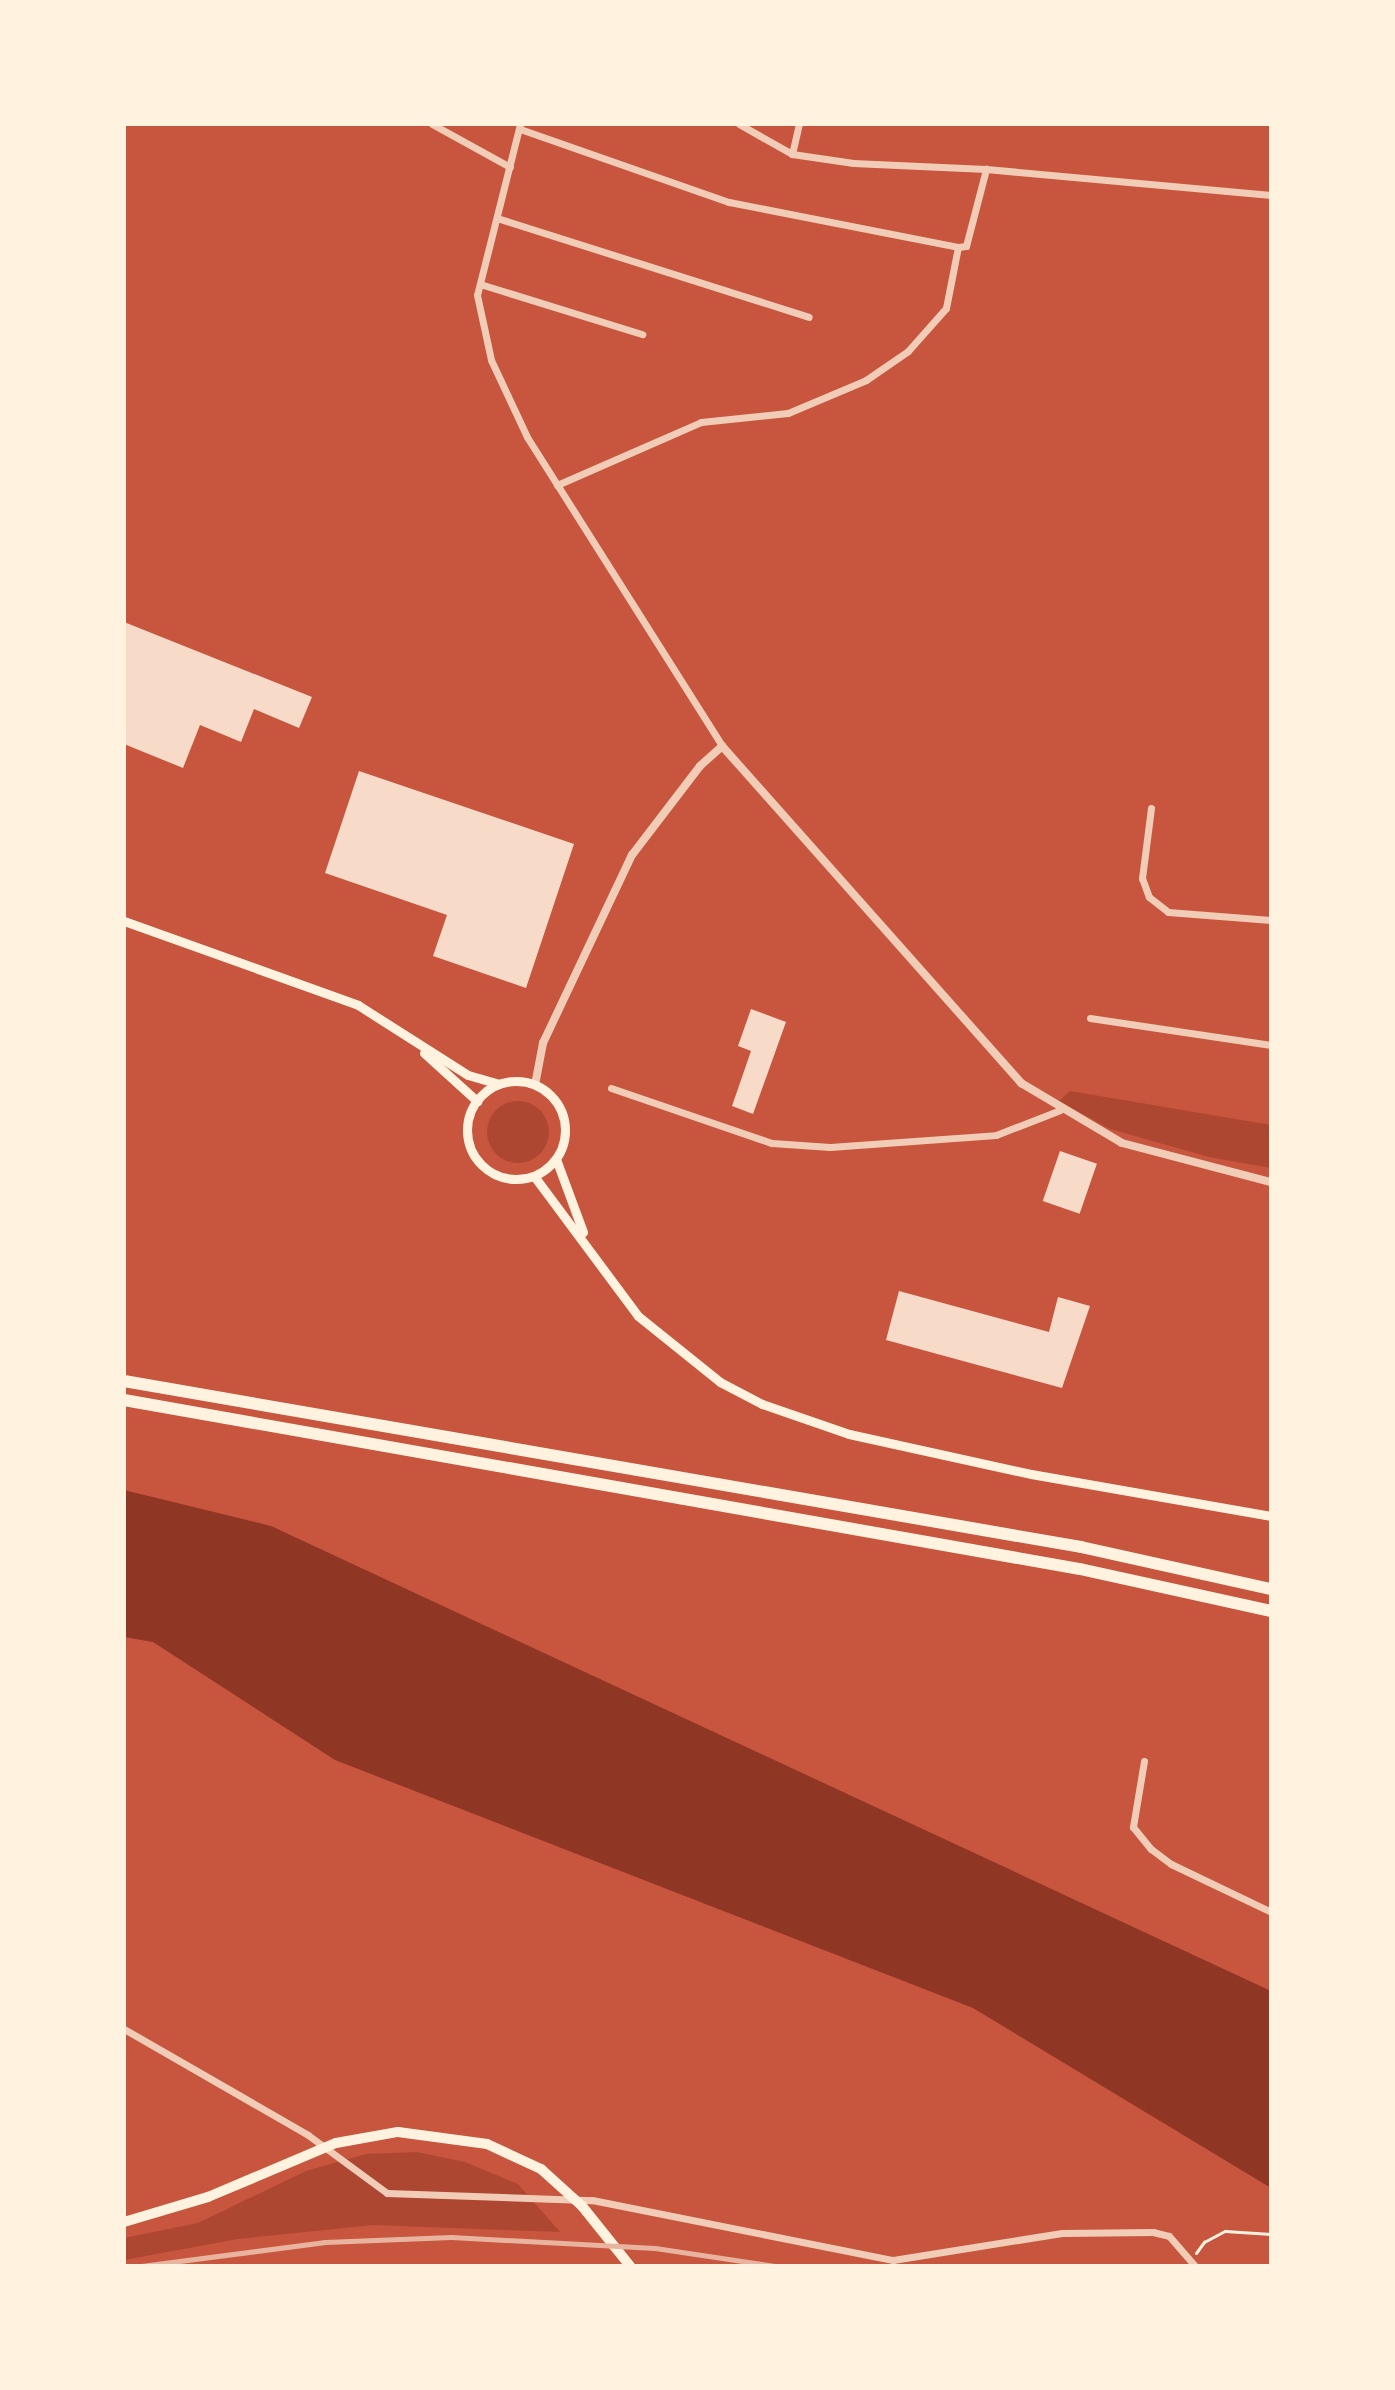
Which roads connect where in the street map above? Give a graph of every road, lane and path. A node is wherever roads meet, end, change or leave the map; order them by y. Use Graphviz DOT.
graph roads {
  1 [pos="432,124"];
  2 [pos="739,124"];
  3 [pos="799,124"];
  4 [pos="520,127"];
  5 [pos="792,154"];
  6 [pos="510,167"];
  7 [pos="986,169"];
  8 [pos="1271,195"];
  9 [pos="497,218"];
  10 [pos="958,247"];
  11 [pos="480,284"];
  12 [pos="809,317"];
  13 [pos="642,334"];
  14 [pos="557,485"];
  15 [pos="722,746"];
  16 [pos="1151,808"];
  17 [pos="1271,920"];
  18 [pos="124,921"];
  19 [pos="1090,1018"];
  20 [pos="390,1025"];
  21 [pos="1271,1045"];
  22 [pos="499,1084"];
  23 [pos="535,1085"];
  24 [pos="611,1088"];
  25 [pos="477,1101"];
  26 [pos="1060,1110"];
  27 [pos="556,1159"];
  28 [pos="534,1176"];
  29 [pos="1271,1182"];
  30 [pos="587,1242"];
  31 [pos="124,1381"];
  32 [pos="124,1400"];
  33 [pos="1271,1516"];
  34 [pos="1271,1589"];
  35 [pos="1271,1611"];
  36 [pos="1144,1761"];
  37 [pos="1271,1912"];
  38 [pos="124,2029"];
  39 [pos="124,2222"];
  40 [pos="1271,2234"];
  41 [pos="1194,2262"];
  42 [pos="630,2266"];
  1 -- 6 [label="street"];
  2 -- 5 [label="street"];
  3 -- 5 [label="street"];
  4 -- 6 [label="street"];
  4 -- 10 [label="street"];
  5 -- 7 [label="street"];
  6 -- 9 [label="street"];
  7 -- 8 [label="street"];
  7 -- 10 [label="street"];
  9 -- 11 [label="street"];
  9 -- 12 [label="street"];
  10 -- 14 [label="street"];
  11 -- 13 [label="street"];
  11 -- 14 [label="street"];
  14 -- 15 [label="street"];
  15 -- 23 [label="street"];
  15 -- 26 [label="street"];
  16 -- 17 [label="street"];
  18 -- 20 [label="main road"];
  19 -- 21 [label="street"];
  20 -- 22 [label="main road"];
  20 -- 25 [label="main road"];
  22 -- 23 [label="main road"];
  22 -- 25 [label="main road"];
  23 -- 27 [label="main road"];
  24 -- 26 [label="street"];
  25 -- 28 [label="main road"];
  26 -- 29 [label="street"];
  27 -- 28 [label="main road"];
  27 -- 30 [label="main road"];
  28 -- 30 [label="main road"];
  30 -- 33 [label="main road"];
  31 -- 34 [label="highway"];
  32 -- 35 [label="highway"];
  36 -- 37 [label="street"];
  38 -- 41 [label="street"];
  39 -- 42 [label="main road"];
  40 -- 41 [label="path"];
}
